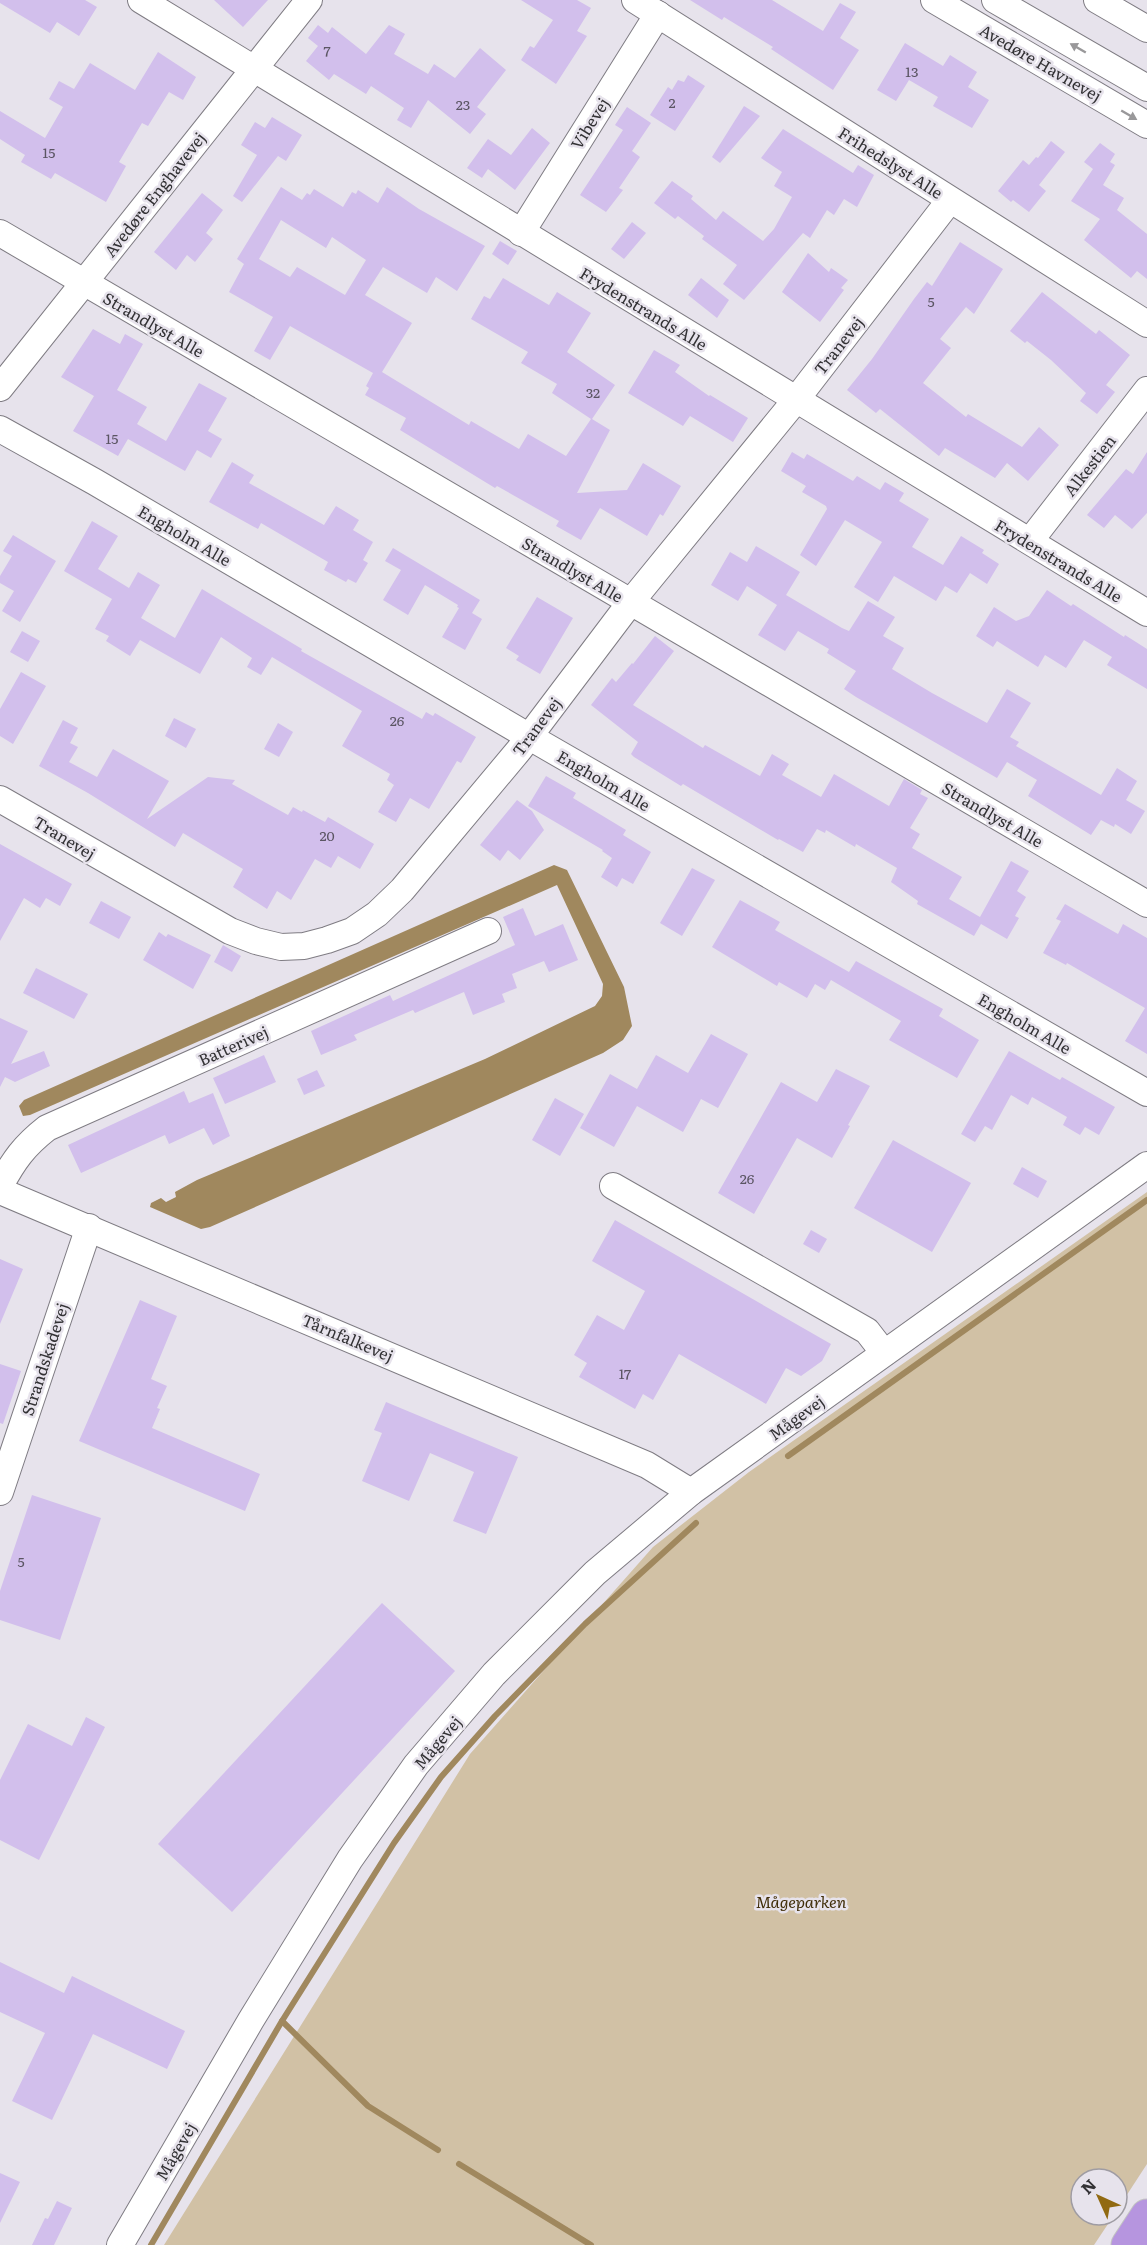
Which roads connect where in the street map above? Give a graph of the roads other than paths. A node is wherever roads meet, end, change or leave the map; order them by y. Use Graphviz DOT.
graph roads {
  1 [pos="141,0"];
  2 [pos="309,0"];
  3 [pos="635,0"];
  4 [pos="934,0"];
  5 [pos="995,0"];
  6 [pos="1105,2"];
  7 [pos="658,14"];
  8 [pos="1147,29"];
  9 [pos="253,69"];
  10 [pos="1147,88"];
  11 [pos="1147,125"];
  12 [pos="950,200"];
  13 [pos="0,233"];
  14 [pos="521,233"];
  15 [pos="84,282"];
  16 [pos="1147,324"];
  17 [pos="0,388"];
  18 [pos="1147,390"];
  19 [pos="795,401"];
  20 [pos="0,429"];
  21 [pos="1030,541"];
  22 [pos="630,603"];
  23 [pos="1147,613"];
  24 [pos="528,736"];
  25 [pos="0,799"];
  26 [pos="1147,904"];
  27 [pos="488,931"];
  28 [pos="1147,1093"];
  29 [pos="1147,1165"];
  30 [pos="0,1186"];
  31 [pos="613,1186"];
  32 [pos="0,1191"];
  33 [pos="89,1227"];
  34 [pos="884,1353"];
  35 [pos="0,1492"];
  36 [pos="691,1492"];
  37 [pos="1147,2216"];
  38 [pos="120,2245"];
  39 [pos="1128,2245"];
  1 -- 9 [label="street, Frydenstrands Alle"];
  2 -- 9 [label="street, Avedøre Enghavevej"];
  3 -- 7 [label="street, Frihedslyst Alle"];
  4 -- 11 [label="street, Avedøre Havnevej, one-way"];
  10 -- 5 [label="street, Avedøre Havnevej, one-way"];
  6 -- 8 [label="street"];
  7 -- 12 [label="street, Frihedslyst Alle"];
  7 -- 14 [label="street, Vibevej"];
  9 -- 14 [label="street, Frydenstrands Alle"];
  9 -- 15 [label="street, Avedøre Enghavevej"];
  12 -- 16 [label="street, Frihedslyst Alle"];
  12 -- 19 [label="street, Tranevej"];
  13 -- 15 [label="street, Strandlyst Alle"];
  14 -- 19 [label="street, Frydenstrands Alle"];
  15 -- 17 [label="street, Avedøre Enghavevej"];
  15 -- 22 [label="street, Strandlyst Alle"];
  18 -- 21 [label="street, Alkestien"];
  19 -- 21 [label="street, Frydenstrands Alle"];
  19 -- 22 [label="street, Tranevej"];
  20 -- 24 [label="street, Engholm Alle"];
  21 -- 23 [label="street, Frydenstrands Alle"];
  22 -- 24 [label="street, Tranevej"];
  22 -- 26 [label="street, Strandlyst Alle"];
  24 -- 25 [label="street, Tranevej"];
  24 -- 28 [label="street, Engholm Alle"];
  27 -- 30 [label="street, Batterivej"];
  29 -- 34 [label="street, Mågevej"];
  31 -- 34 [label="street"];
  32 -- 33 [label="street, Tårnfalkevej"];
  33 -- 35 [label="street, Strandskadevej"];
  33 -- 36 [label="street, Tårnfalkevej"];
  34 -- 36 [label="street, Mågevej"];
  36 -- 38 [label="street, Mågevej"];
  37 -- 39 [label="highway"];
}
